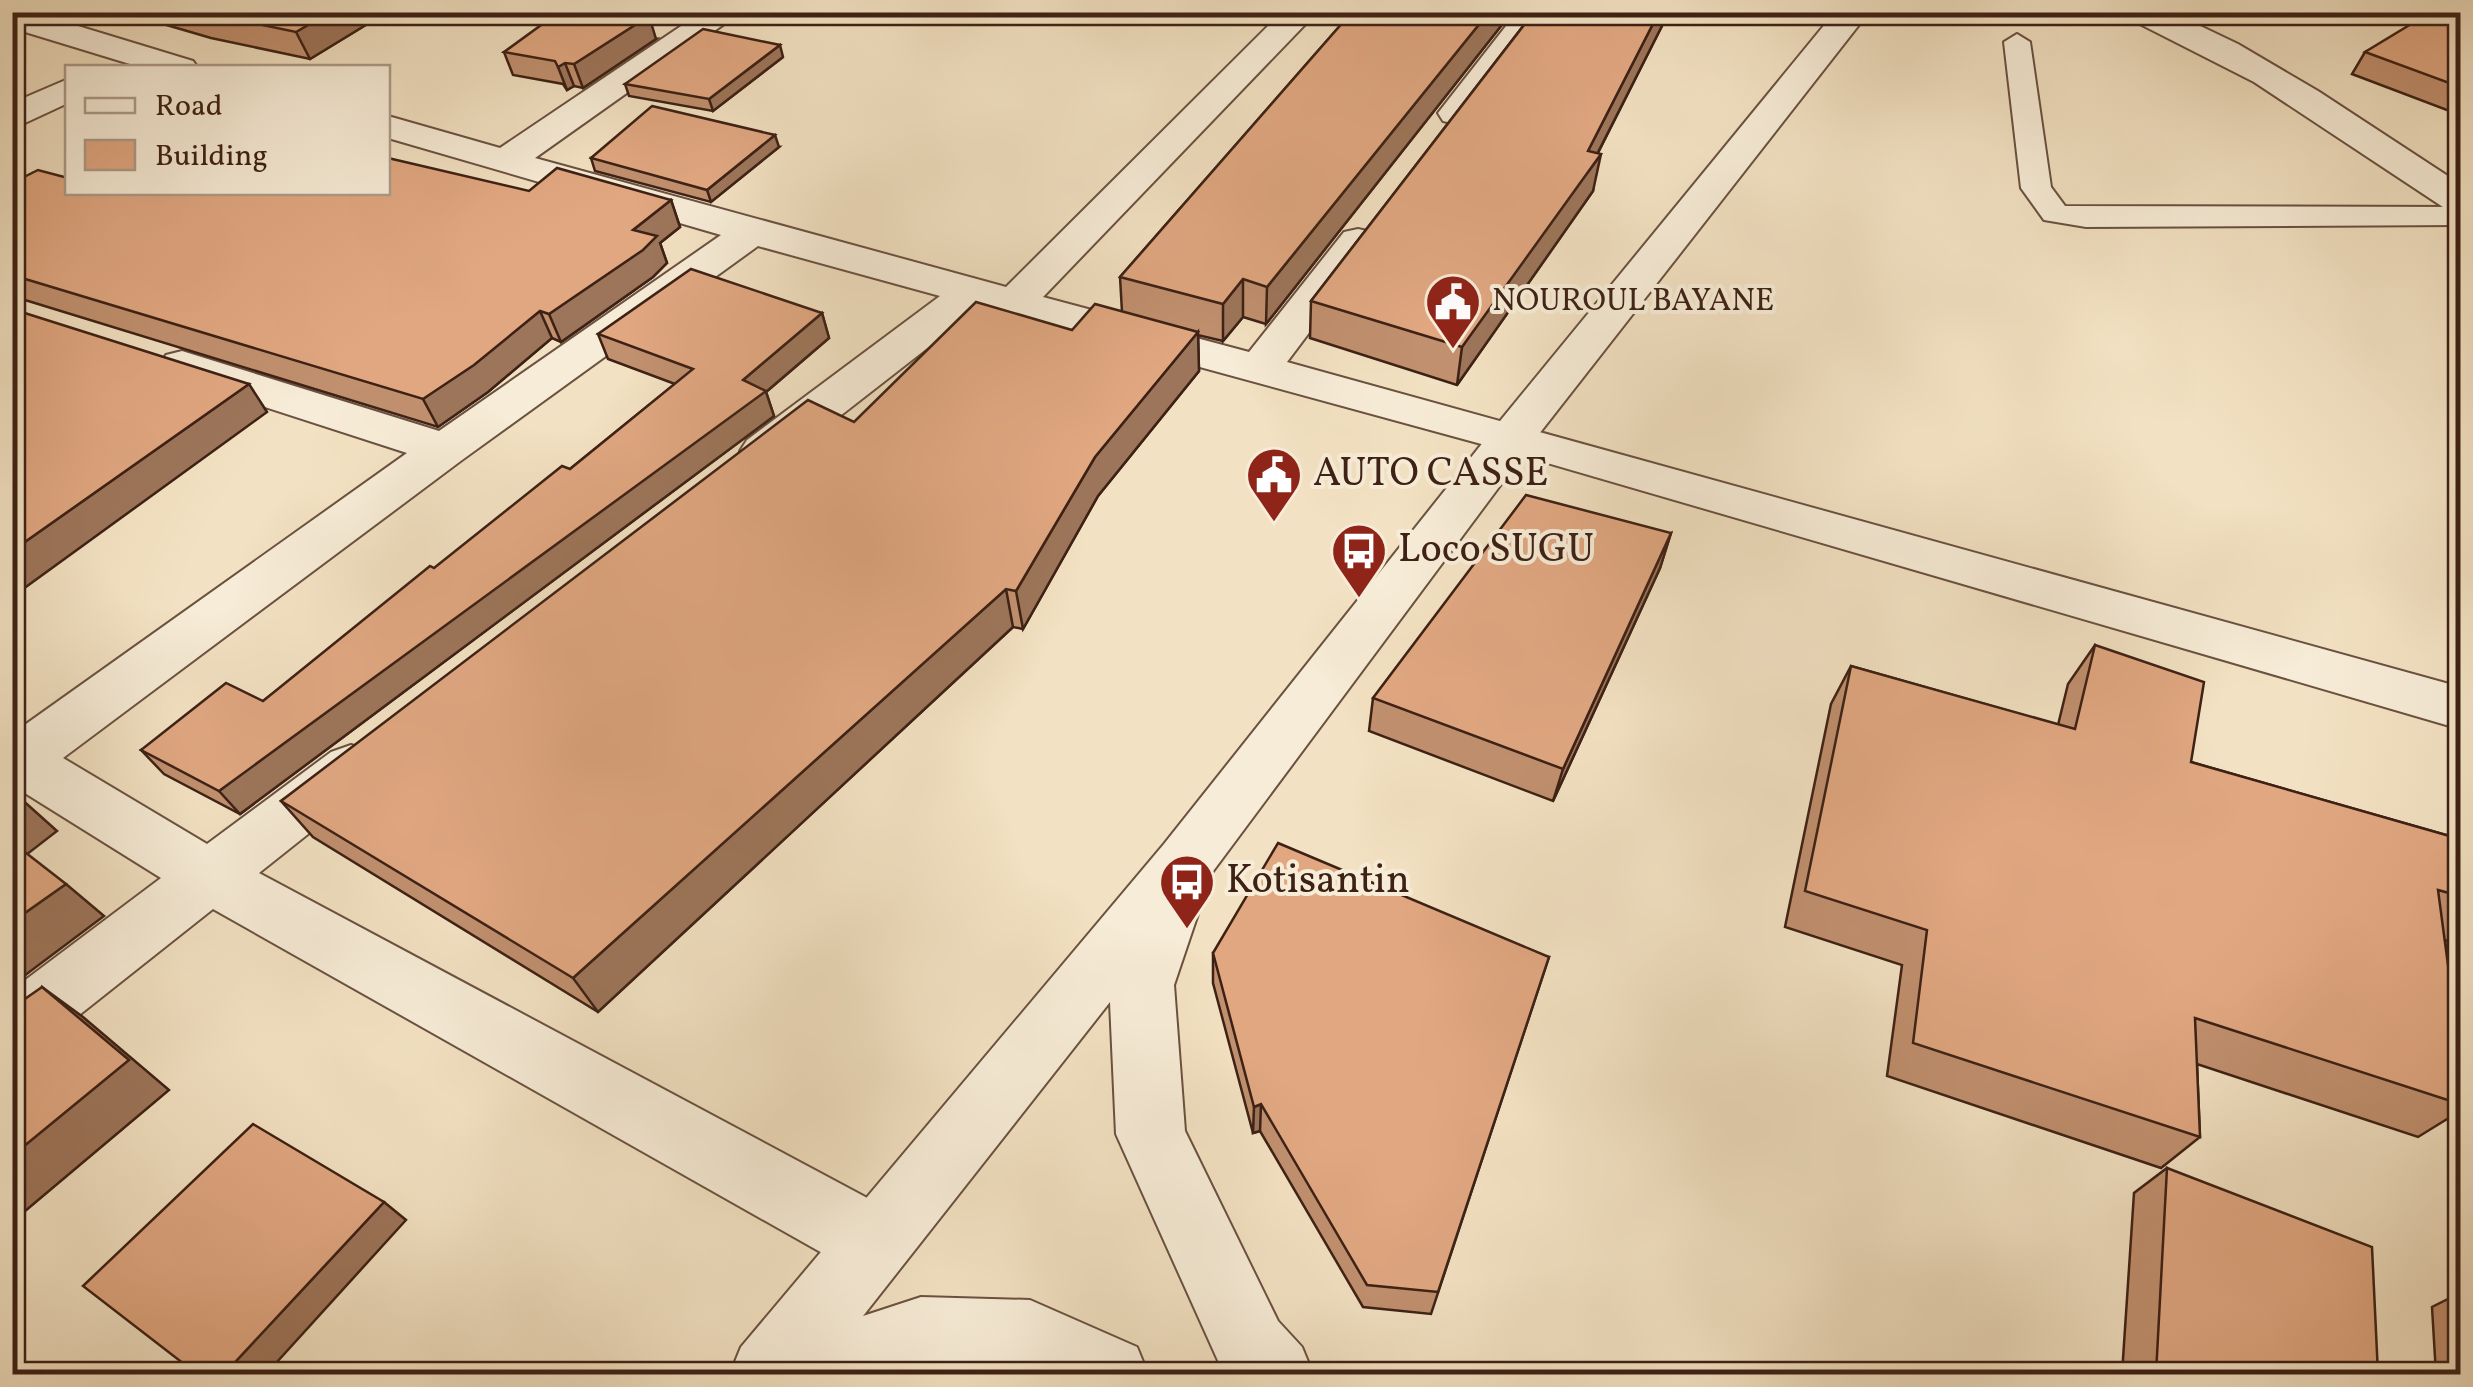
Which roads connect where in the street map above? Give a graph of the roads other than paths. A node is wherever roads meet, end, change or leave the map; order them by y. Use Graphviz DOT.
graph roads {
  1 [pos="725,12"];
  2 [pos="1300,12"];
  3 [pos="1534,12"];
  4 [pos="1854,12"];
  5 [pos="2142,12"];
  6 [pos="12,16"];
  7 [pos="657,26"];
  8 [pos="693,34"];
  9 [pos="2017,42"];
  10 [pos="121,61"];
  11 [pos="156,65"];
  12 [pos="65,91"];
  13 [pos="12,118"];
  14 [pos="390,128"];
  15 [pos="1438,136"];
  16 [pos="505,161"];
  17 [pos="2460,201"];
  18 [pos="1378,214"];
  19 [pos="2460,216"];
  20 [pos="752,232"];
  21 [pos="992,297"];
  22 [pos="144,352"];
  23 [pos="1259,369"];
  24 [pos="1512,437"];
  25 [pos="445,449"];
  26 [pos="723,482"];
  27 [pos="2460,708"];
  28 [pos="397,733"];
  29 [pos="16,757"];
  30 [pos="1185,862"];
  31 [pos="210,876"];
  32 [pos="12,1029"];
  33 [pos="873,1241"];
  34 [pos="768,1374"];
  35 [pos="802,1374"];
  36 [pos="1110,1374"];
  37 [pos="1275,1374"];
  1 -- 8 [label="street"];
  2 -- 21 [label="street"];
  3 -- 15 [label="street"];
  4 -- 24 [label="street"];
  5 -- 17 [label="street"];
  6 -- 10 [label="street"];
  7 -- 8 [label="street"];
  8 -- 16 [label="street"];
  9 -- 19 [label="lane"];
  10 -- 11 [label="street"];
  12 -- 13 [label="street"];
  14 -- 16 [label="street"];
  16 -- 20 [label="street"];
  18 -- 23 [label="street"];
  20 -- 21 [label="street"];
  20 -- 25 [label="street"];
  21 -- 23 [label="street"];
  21 -- 26 [label="street"];
  22 -- 25 [label="street"];
  23 -- 24 [label="street"];
  24 -- 27 [label="street"];
  24 -- 30 [label="street"];
  25 -- 29 [label="street"];
  28 -- 31 [label="street"];
  29 -- 31 [label="street"];
  30 -- 33 [label="street"];
  30 -- 37 [label="street"];
  31 -- 32 [label="street"];
  31 -- 33 [label="street"];
  33 -- 34 [label="street"];
  35 -- 36 [label="street"];
}
